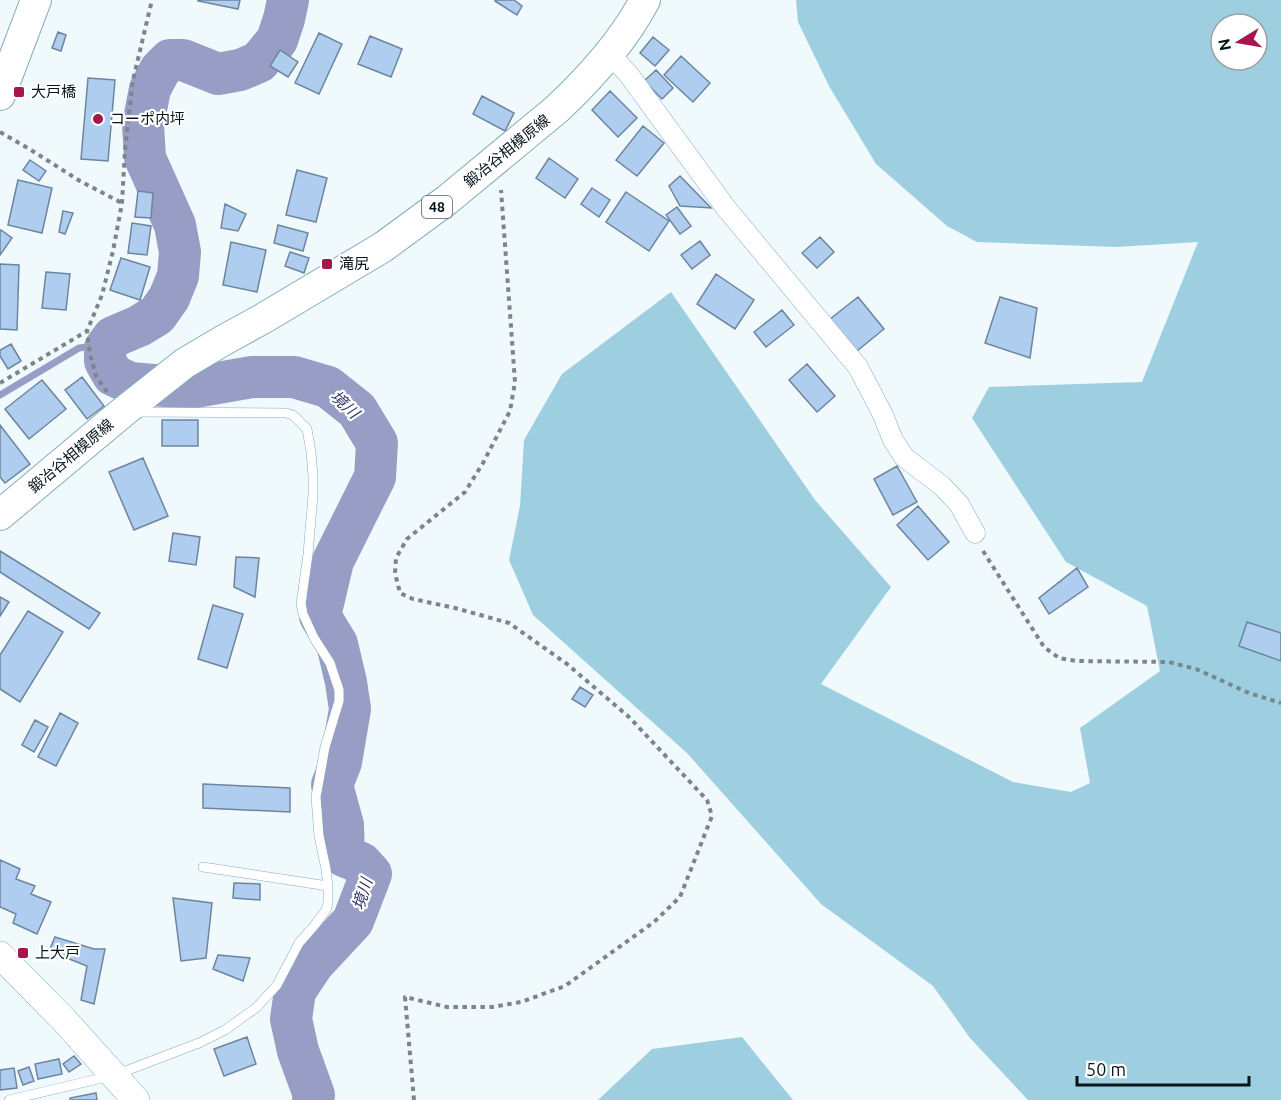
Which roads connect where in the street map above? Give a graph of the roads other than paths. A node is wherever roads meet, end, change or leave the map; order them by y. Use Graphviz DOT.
graph roads {
  1 [pos="36,0"];
  2 [pos="645,0"];
  3 [pos="610,54"];
  4 [pos="0,95"];
  5 [pos="132,405"];
  6 [pos="0,515"];
  7 [pos="975,533"];
  8 [pos="203,867"];
  9 [pos="328,886"];
  10 [pos="0,955"];
  11 [pos="116,1075"];
  12 [pos="9,1100"];
  13 [pos="136,1100"];
  1 -- 4 [label="main road"];
  2 -- 3 [label="main road, 鍛冶谷相模原線 / 48"];
  3 -- 5 [label="main road, 鍛冶谷相模原線 / 48"];
  3 -- 7 [label="street"];
  5 -- 6 [label="main road, 鍛冶谷相模原線 / 48"];
  5 -- 9 [label="lane"];
  8 -- 9 [label="lane"];
  9 -- 11 [label="lane"];
  10 -- 11 [label="street"];
  11 -- 12 [label="lane"];
  11 -- 13 [label="street"];
}
